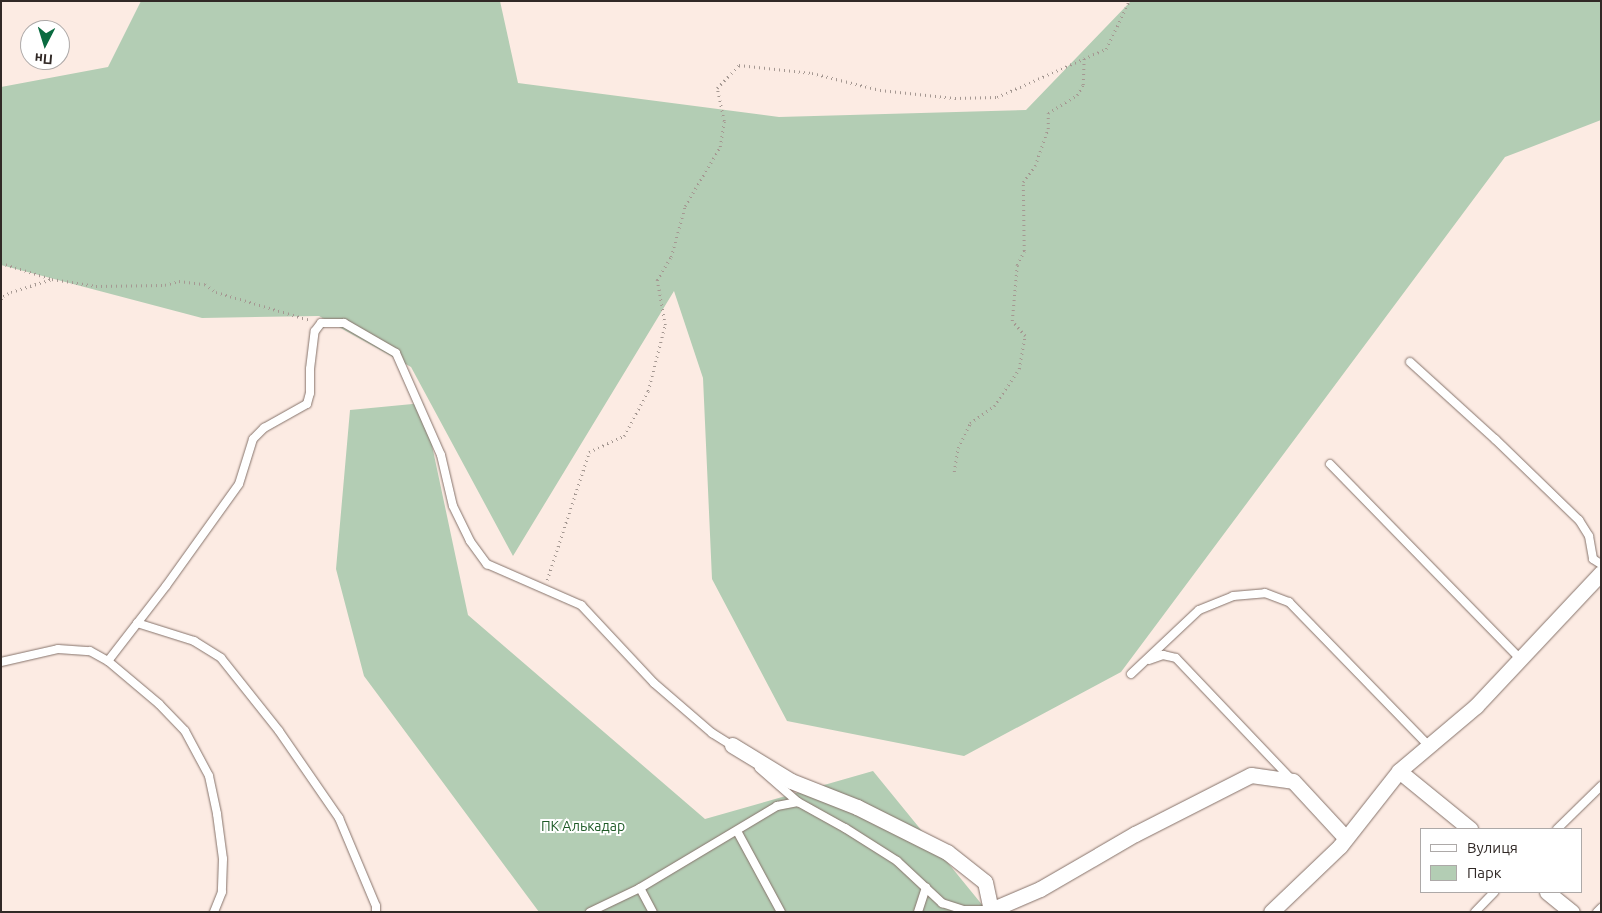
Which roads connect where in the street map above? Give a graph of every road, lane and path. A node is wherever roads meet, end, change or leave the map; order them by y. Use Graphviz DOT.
graph roads {
  1 [pos="1129,1"];
  2 [pos="1084,58"];
  3 [pos="1,263"];
  4 [pos="52,279"];
  5 [pos="1,299"];
  6 [pos="321,323"];
  7 [pos="1410,362"];
  8 [pos="1330,464"];
  9 [pos="954,472"];
  10 [pos="1601,564"];
  11 [pos="1601,573"];
  12 [pos="544,588"];
  13 [pos="138,623"];
  14 [pos="1520,659"];
  15 [pos="108,661"];
  16 [pos="1146,661"];
  17 [pos="1,662"];
  18 [pos="1132,674"];
  19 [pos="732,745"];
  20 [pos="1430,746"];
  21 [pos="1400,771"];
  22 [pos="1293,781"];
  23 [pos="1601,786"];
  24 [pos="798,802"];
  25 [pos="1469,828"];
  26 [pos="1558,828"];
  27 [pos="738,831"];
  28 [pos="1343,835"];
  29 [pos="926,887"];
  30 [pos="640,888"];
  31 [pos="1493,893"];
  32 [pos="1548,893"];
  33 [pos="1601,908"];
  34 [pos="992,911"];
  35 [pos="214,912"];
  36 [pos="376,912"];
  37 [pos="590,912"];
  38 [pos="653,912"];
  39 [pos="782,912"];
  40 [pos="918,912"];
  41 [pos="1270,912"];
  42 [pos="1475,912"];
  43 [pos="1572,912"];
  44 [pos="1597,912"];
  1 -- 2 [label="path"];
  2 -- 9 [label="path"];
  2 -- 12 [label="path"];
  3 -- 4 [label="path"];
  4 -- 5 [label="path"];
  4 -- 6 [label="path"];
  6 -- 12 [label="lane"];
  6 -- 13 [label="lane"];
  7 -- 10 [label="lane"];
  8 -- 14 [label="lane"];
  11 -- 14 [label="street"];
  12 -- 19 [label="lane"];
  13 -- 15 [label="lane"];
  13 -- 36 [label="lane"];
  14 -- 20 [label="street"];
  15 -- 17 [label="lane"];
  15 -- 35 [label="lane"];
  16 -- 18 [label="lane"];
  16 -- 20 [label="lane"];
  16 -- 22 [label="lane"];
  19 -- 24 [label="lane"];
  19 -- 34 [label="street"];
  20 -- 21 [label="street"];
  21 -- 25 [label="street"];
  21 -- 41 [label="street"];
  22 -- 28 [label="street"];
  22 -- 34 [label="street"];
  23 -- 26 [label="lane"];
  24 -- 27 [label="lane"];
  24 -- 29 [label="lane"];
  27 -- 30 [label="lane"];
  27 -- 39 [label="lane"];
  29 -- 34 [label="lane"];
  29 -- 40 [label="lane"];
  30 -- 37 [label="lane"];
  30 -- 38 [label="lane"];
  31 -- 42 [label="lane"];
  32 -- 43 [label="street"];
  33 -- 44 [label="lane"];
}
